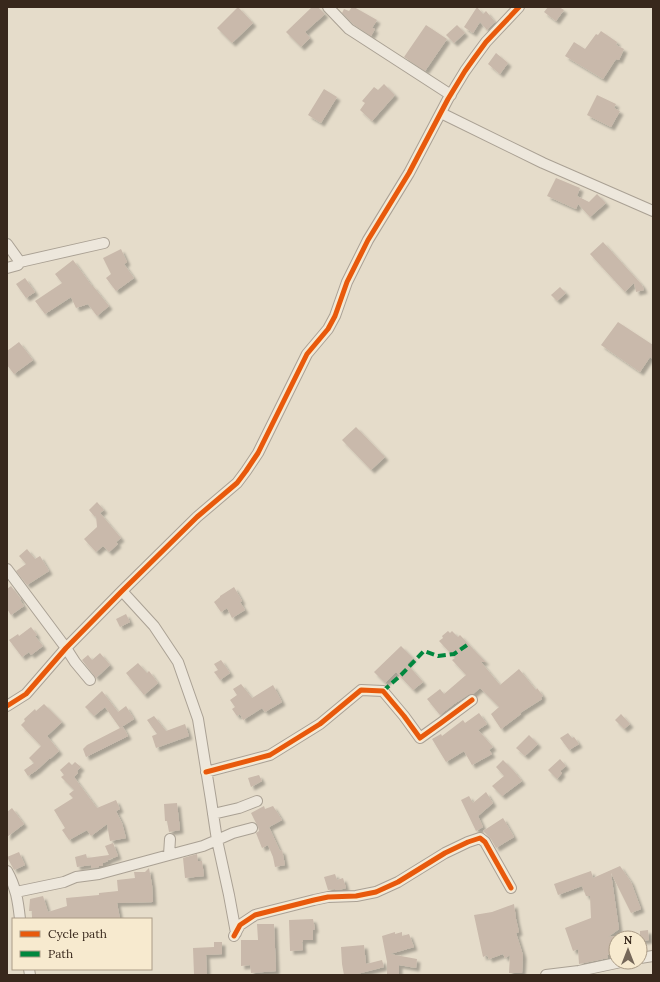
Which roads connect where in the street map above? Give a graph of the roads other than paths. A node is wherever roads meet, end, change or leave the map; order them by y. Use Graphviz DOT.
graph roads {
  1 [pos="328,7"];
  2 [pos="519,7"];
  3 [pos="451,95"];
  4 [pos="441,113"];
  5 [pos="653,211"];
  6 [pos="104,243"];
  7 [pos="7,244"];
  8 [pos="20,262"];
  9 [pos="7,268"];
  10 [pos="7,568"];
  11 [pos="122,590"];
  12 [pos="66,648"];
  13 [pos="90,680"];
  14 [pos="472,700"];
  15 [pos="7,706"];
  16 [pos="206,772"];
  17 [pos="256,801"];
  18 [pos="213,814"];
  19 [pos="252,828"];
  20 [pos="170,839"];
  21 [pos="217,840"];
  22 [pos="169,855"];
  23 [pos="7,871"];
  24 [pos="511,888"];
  25 [pos="16,892"];
  26 [pos="20,918"];
  27 [pos="608,965"];
  28 [pos="546,975"];
  1 -- 3 [label="street"];
  2 -- 3 [label="street"];
  3 -- 4 [label="street"];
  4 -- 5 [label="street"];
  4 -- 11 [label="street"];
  6 -- 8 [label="street"];
  7 -- 8 [label="street"];
  8 -- 9 [label="street"];
  10 -- 12 [label="street"];
  11 -- 12 [label="street"];
  11 -- 16 [label="street"];
  12 -- 13 [label="street"];
  12 -- 15 [label="street"];
  14 -- 16 [label="street"];
  16 -- 18 [label="street"];
  17 -- 18 [label="street"];
  18 -- 21 [label="street"];
  19 -- 21 [label="street"];
  20 -- 22 [label="street"];
  21 -- 22 [label="street"];
  21 -- 24 [label="street"];
  22 -- 25 [label="street"];
  23 -- 25 [label="street"];
  25 -- 26 [label="street"];
  27 -- 28 [label="street"];
}
